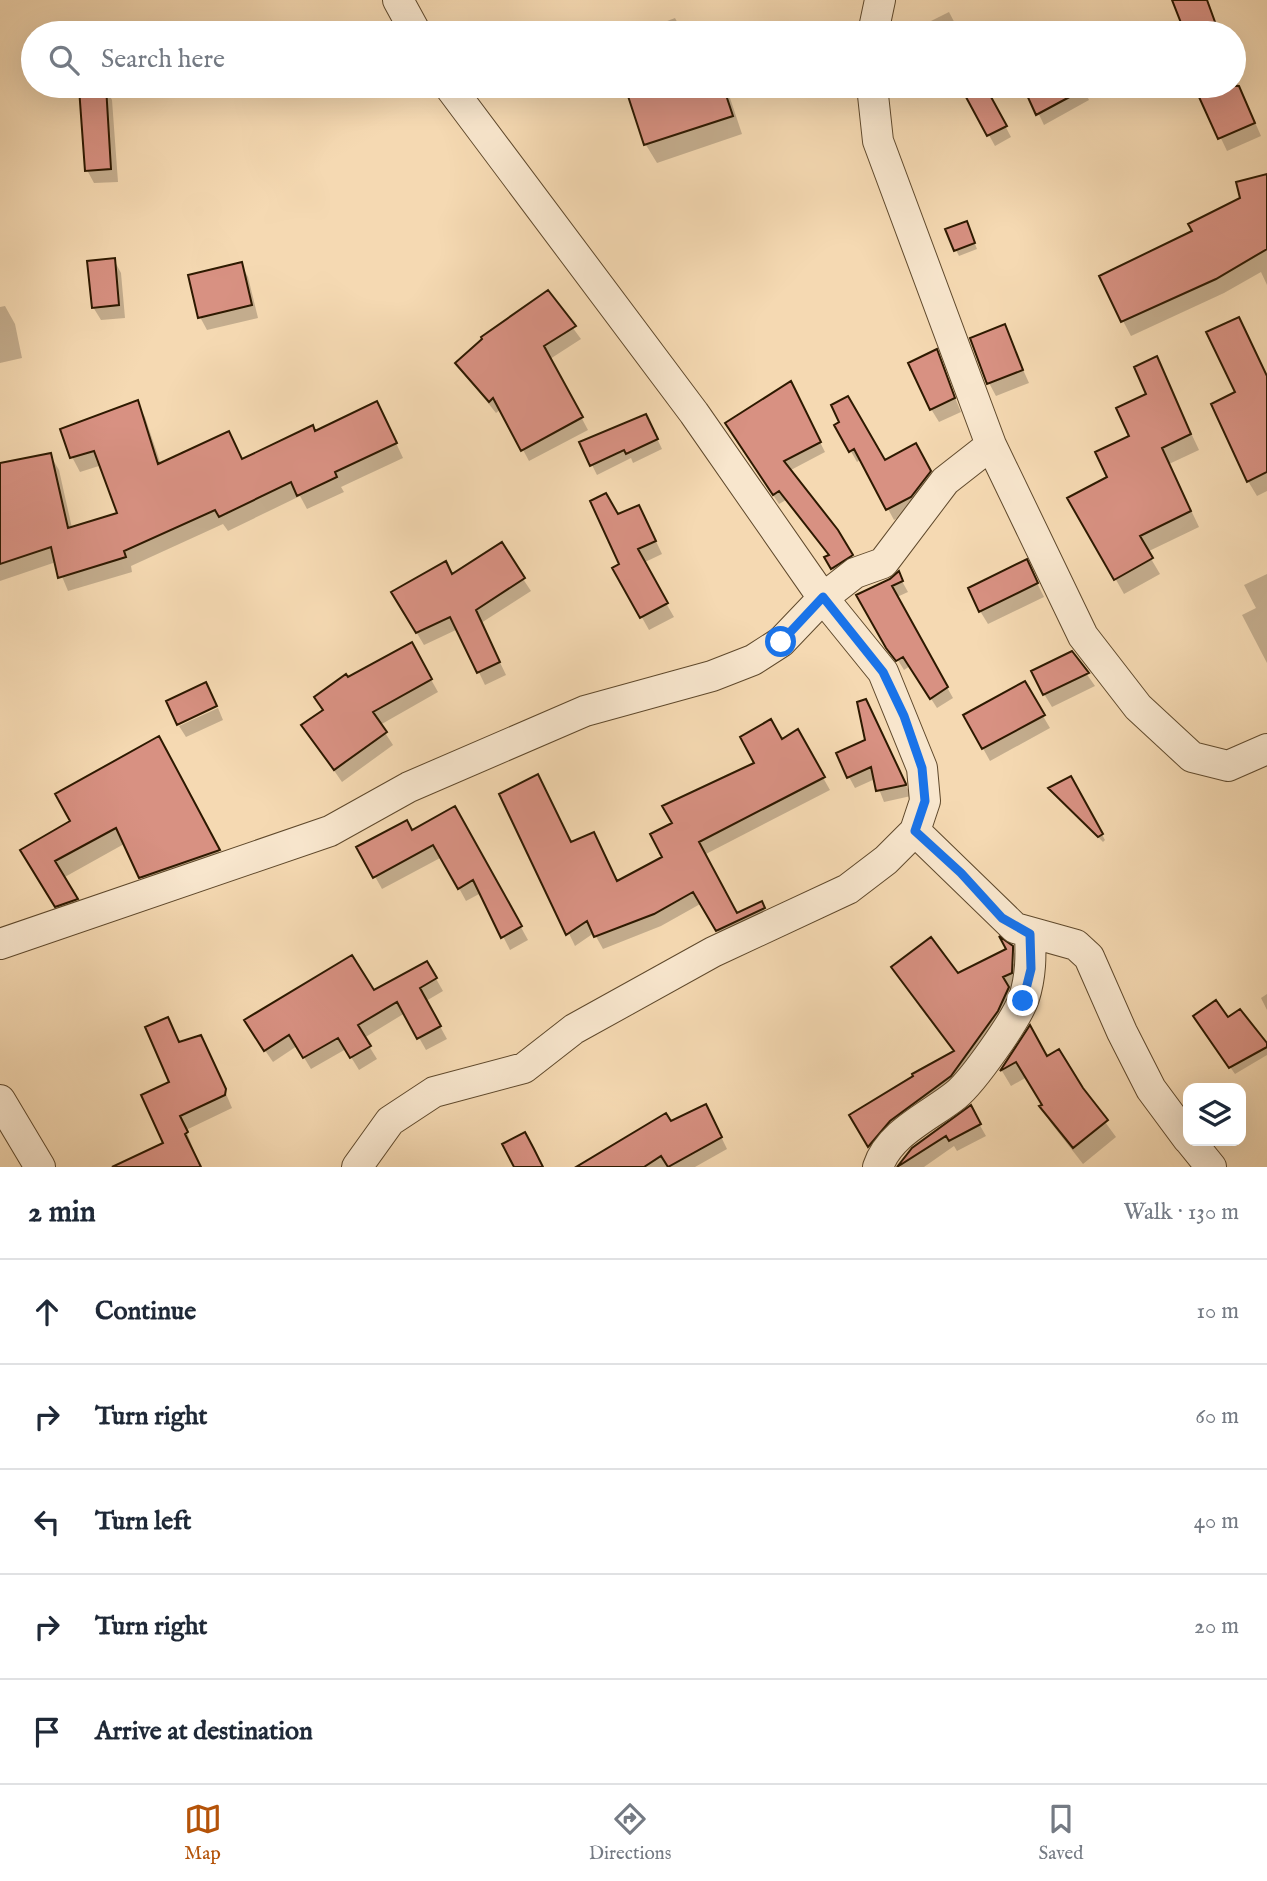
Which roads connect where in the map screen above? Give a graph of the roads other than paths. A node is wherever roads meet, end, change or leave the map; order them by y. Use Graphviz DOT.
graph roads {
  1 [pos="398,0"];
  2 [pos="880,0"];
  3 [pos="409,21"];
  4 [pos="876,21"];
  5 [pos="458,98"];
  6 [pos="873,98"];
  7 [pos="991,445"];
  8 [pos="823,597"];
  9 [pos="1267,749"];
  10 [pos="915,831"];
  11 [pos="1030,934"];
  12 [pos="0,944"];
  13 [pos="0,1100"];
  14 [pos="1183,1132"];
  15 [pos="1194,1146"];
  16 [pos="40,1167"];
  17 [pos="357,1167"];
  18 [pos="878,1167"];
  19 [pos="1211,1167"];
  1 -- 3 [label="street"];
  2 -- 4 [label="street"];
  5 -- 8 [label="street"];
  6 -- 7 [label="street"];
  7 -- 8 [label="street"];
  7 -- 9 [label="street"];
  8 -- 10 [label="street"];
  8 -- 12 [label="street"];
  10 -- 11 [label="street"];
  10 -- 17 [label="street"];
  11 -- 14 [label="street"];
  11 -- 18 [label="street"];
  13 -- 16 [label="street"];
  15 -- 19 [label="street"];
}
